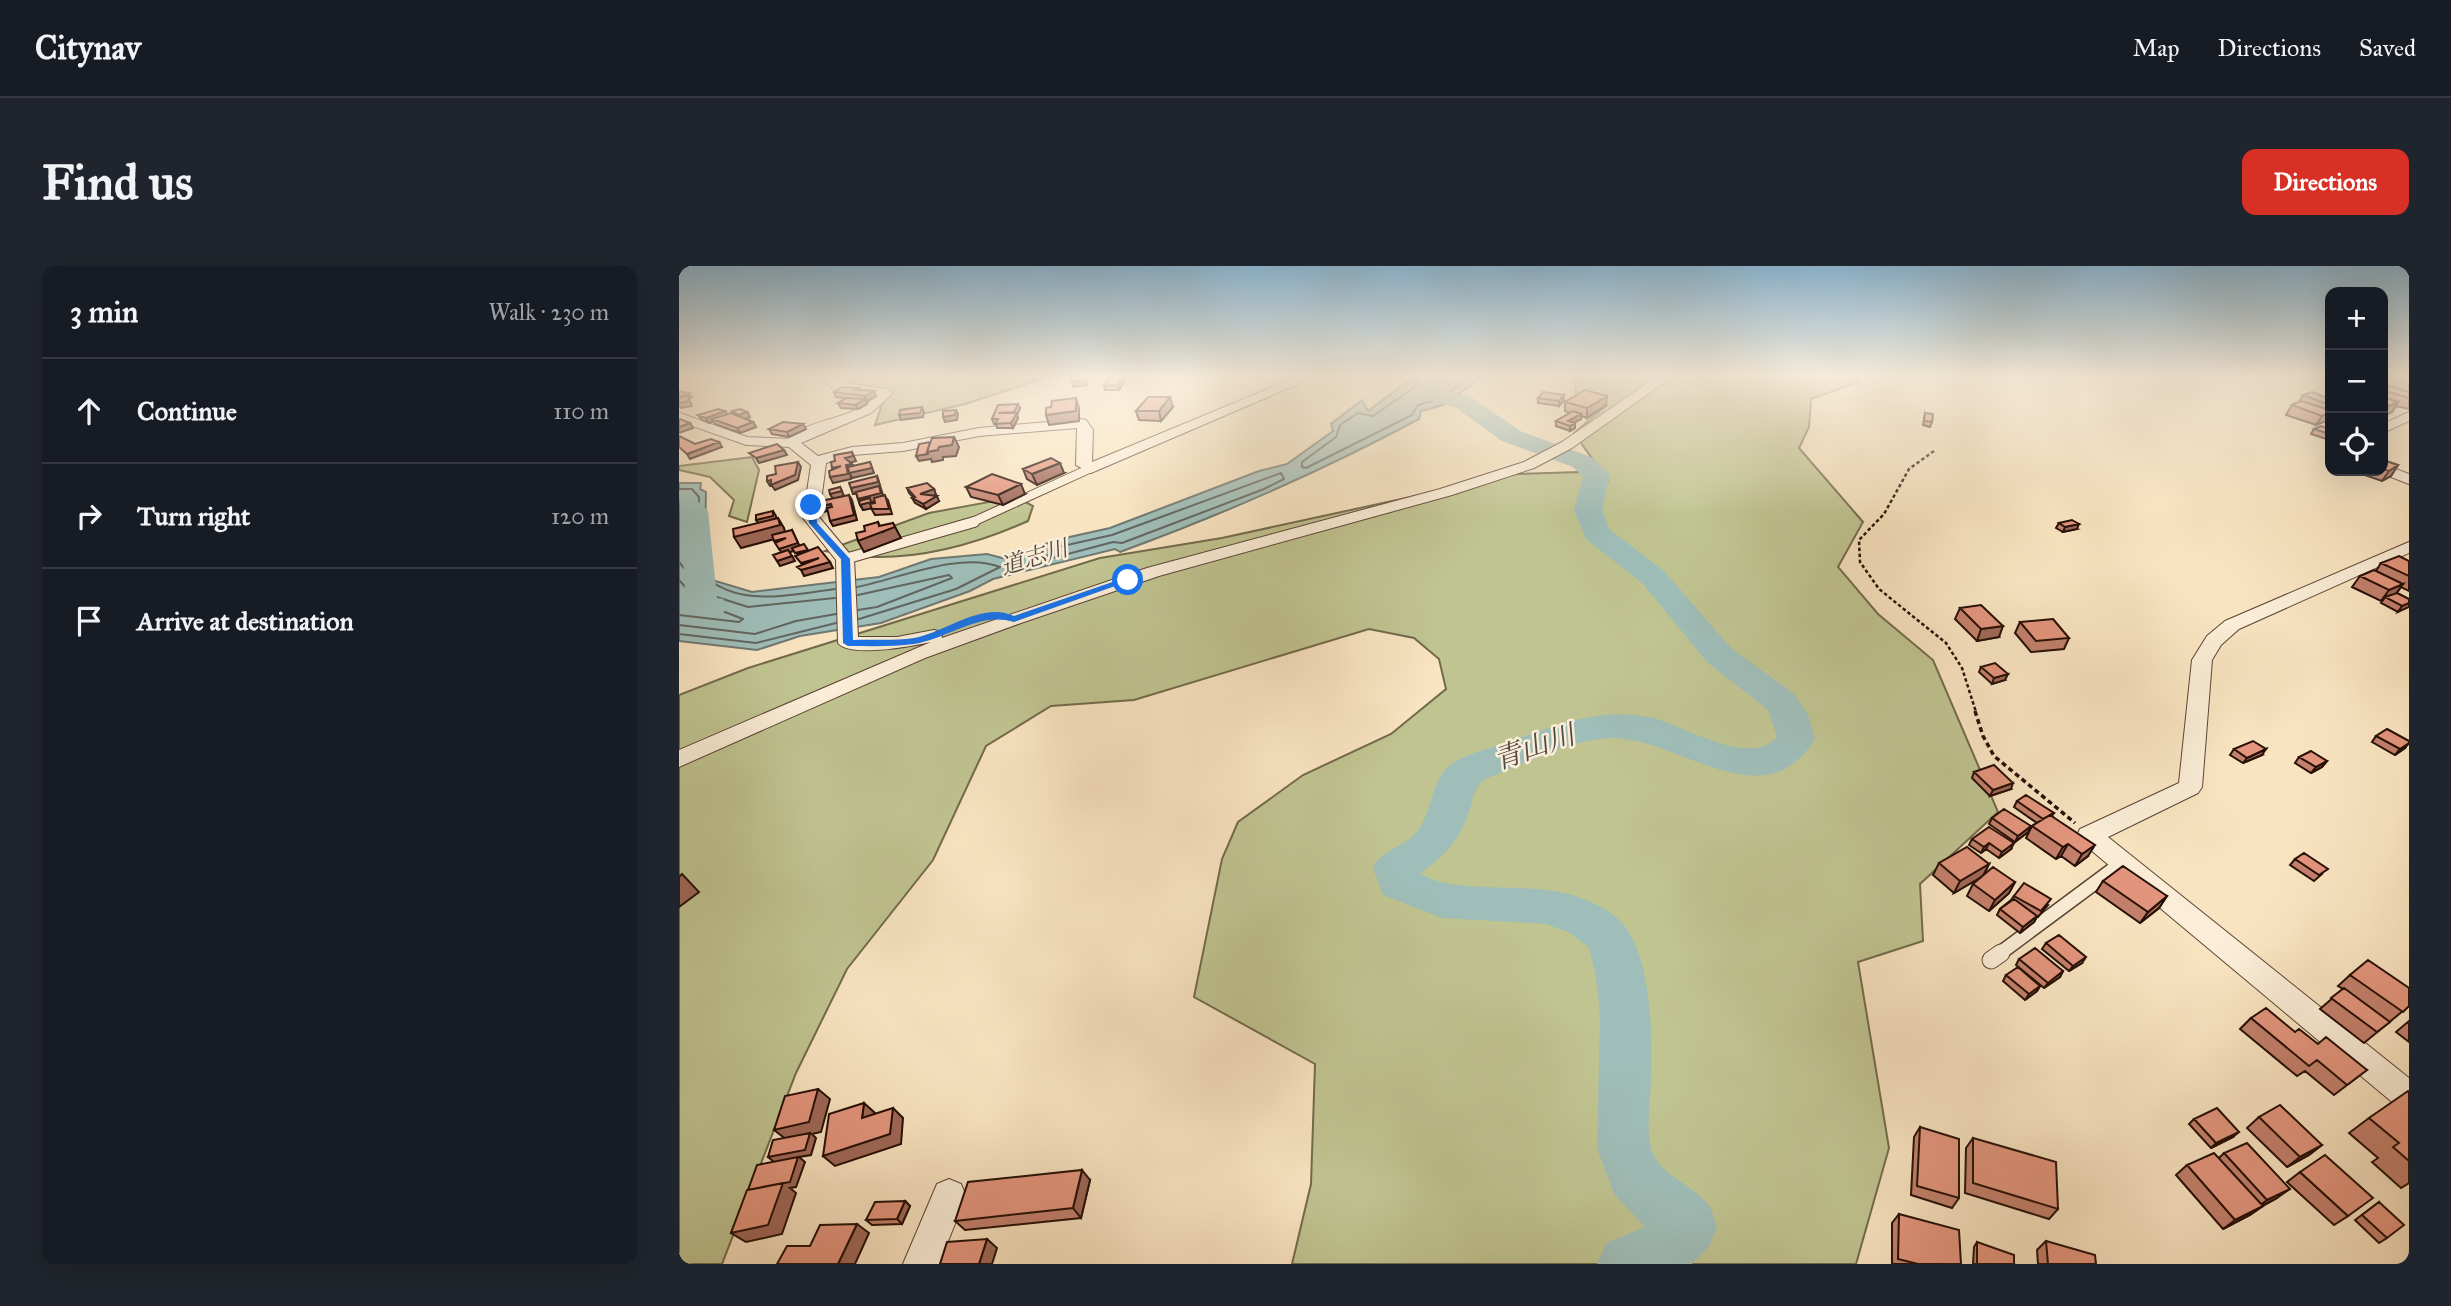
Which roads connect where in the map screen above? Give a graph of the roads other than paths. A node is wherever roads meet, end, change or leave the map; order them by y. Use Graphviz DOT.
graph roads {
  1 [pos="695,423"];
  2 [pos="832,423"];
  3 [pos="1199,423"];
  4 [pos="1599,423"];
  5 [pos="791,443"];
  6 [pos="817,461"];
  7 [pos="1091,468"];
  8 [pos="2388,471"];
  9 [pos="2409,479"];
  10 [pos="2409,547"];
  11 [pos="845,564"];
  12 [pos="1014,619"];
  13 [pos="679,759"];
  14 [pos="2123,862"];
  15 [pos="1991,960"];
  16 [pos="2409,1097"];
  17 [pos="949,1196"];
  18 [pos="921,1264"];
  1 -- 5 [label="lane"];
  2 -- 5 [label="street"];
  3 -- 7 [label="street"];
  4 -- 12 [label="street"];
  5 -- 6 [label="street"];
  6 -- 7 [label="street"];
  6 -- 11 [label="street"];
  7 -- 11 [label="lane"];
  8 -- 9 [label="street"];
  10 -- 14 [label="street"];
  11 -- 12 [label="street"];
  12 -- 13 [label="street"];
  14 -- 15 [label="lane"];
  14 -- 16 [label="street"];
  17 -- 18 [label="street"];
}
